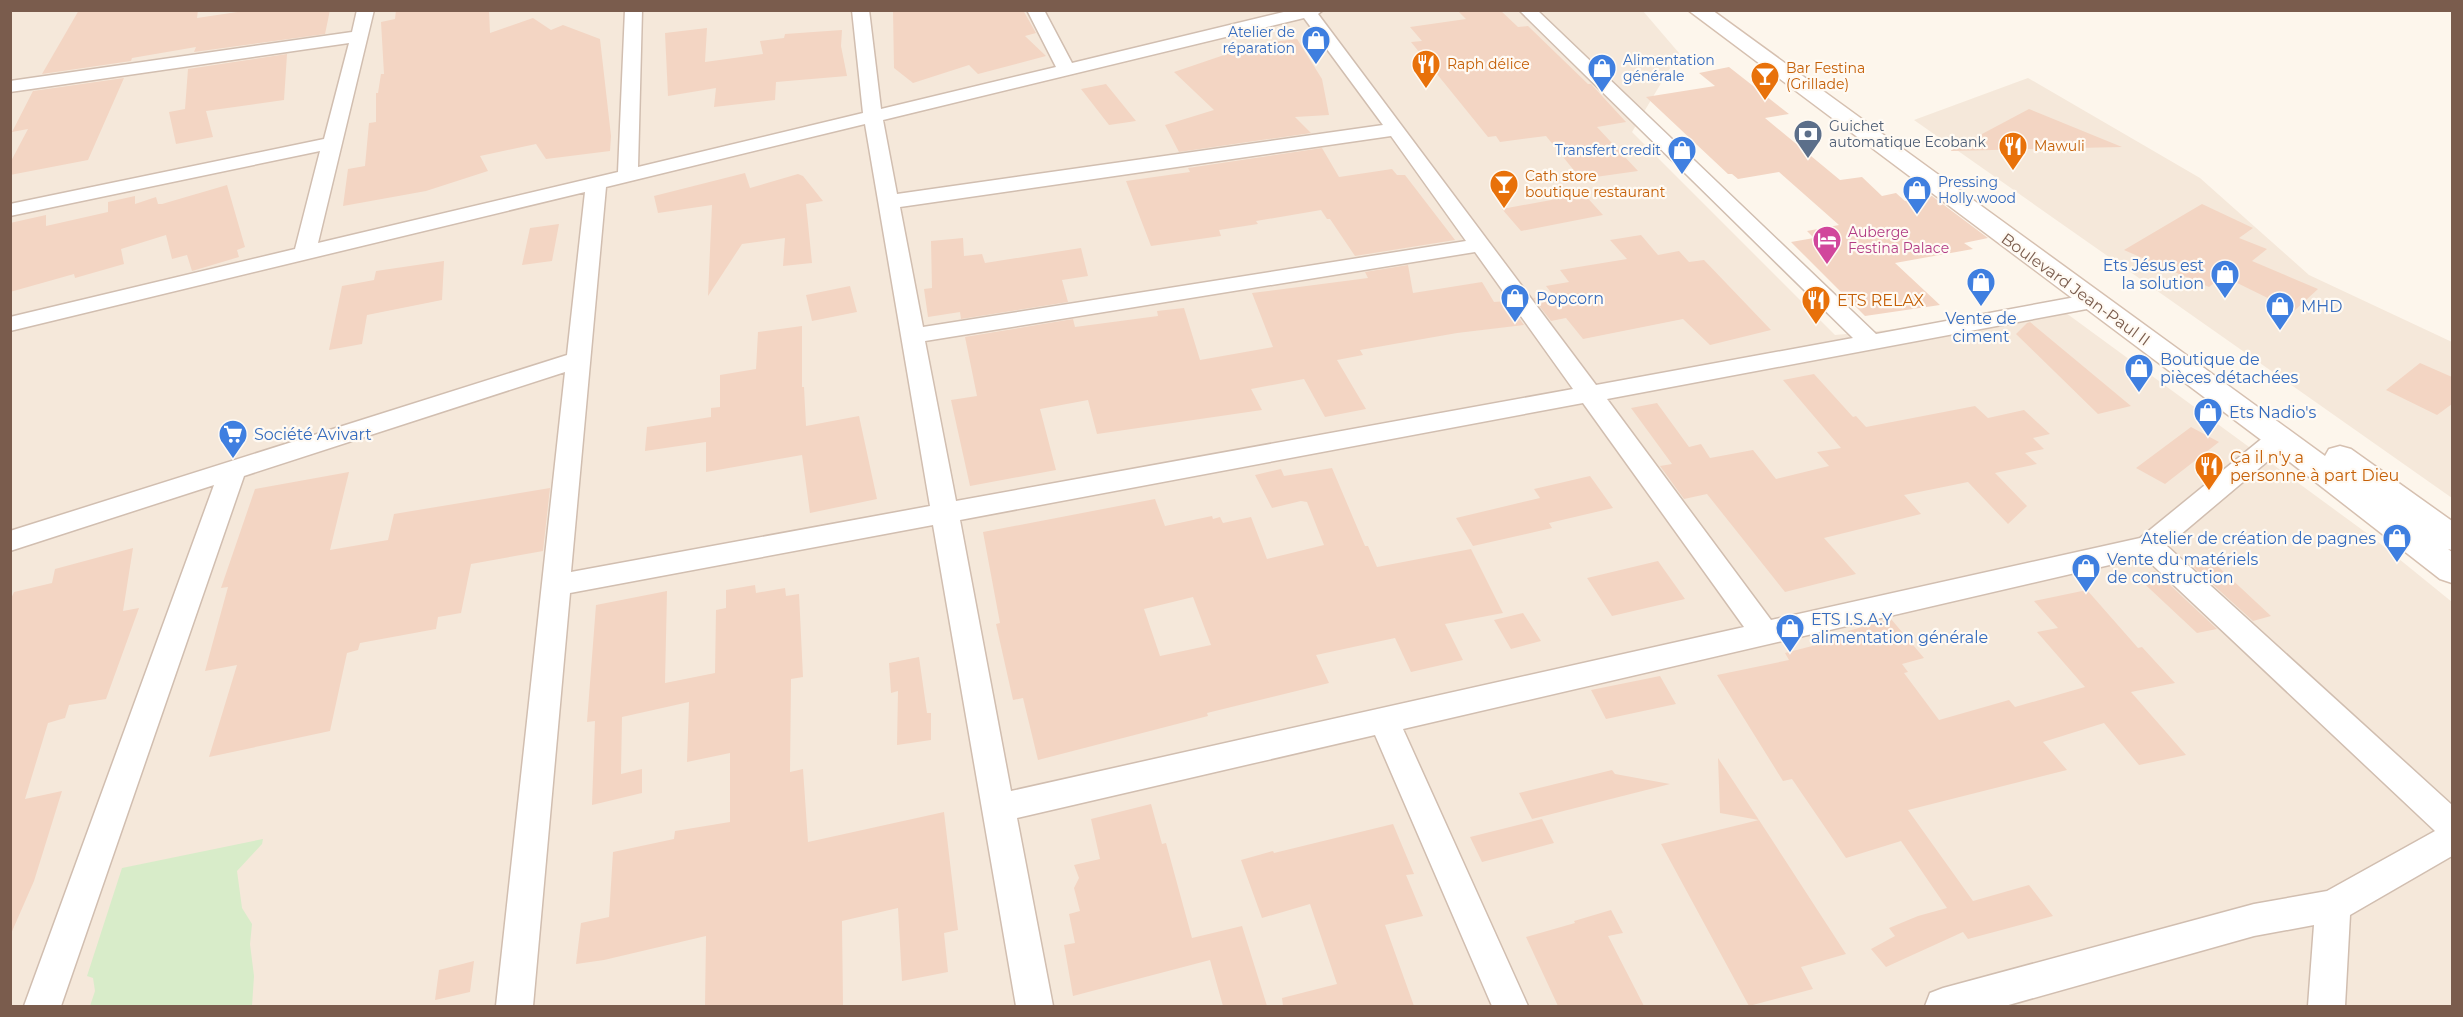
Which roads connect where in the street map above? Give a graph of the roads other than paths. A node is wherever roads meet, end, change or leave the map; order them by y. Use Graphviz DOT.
graph roads {
  1 [pos="366,10"];
  2 [pos="634,10"];
  3 [pos="860,10"];
  4 [pos="1035,10"];
  5 [pos="1527,10"];
  6 [pos="1698,10"];
  7 [pos="1720,10"];
  8 [pos="1311,11"];
  9 [pos="360,36"];
  10 [pos="1067,70"];
  11 [pos="13,92"];
  12 [pos="873,117"];
  13 [pos="1396,129"];
  14 [pos="332,143"];
  15 [pos="628,176"];
  16 [pos="596,184"];
  17 [pos="888,202"];
  18 [pos="10,210"];
  19 [pos="1481,245"];
  20 [pos="304,255"];
  21 [pos="2092,301"];
  22 [pos="10,324"];
  23 [pos="912,336"];
  24 [pos="1872,343"];
  25 [pos="579,359"];
  26 [pos="1591,395"];
  27 [pos="2279,438"];
  28 [pos="232,471"];
  29 [pos="945,514"];
  30 [pos="2452,538"];
  31 [pos="10,541"];
  32 [pos="2149,546"];
  33 [pos="2452,570"];
  34 [pos="556,585"];
  35 [pos="1765,634"];
  36 [pos="1384,720"];
  37 [pos="998,808"];
  38 [pos="2452,826"];
  39 [pos="2452,839"];
  40 [pos="2333,906"];
  41 [pos="42,1006"];
  42 [pos="514,1006"];
  43 [pos="1034,1006"];
  44 [pos="1510,1006"];
  45 [pos="1943,1006"];
  46 [pos="2326,1006"];
  1 -- 9 [label="street"];
  2 -- 15 [label="street"];
  3 -- 12 [label="street"];
  4 -- 10 [label="street"];
  5 -- 24 [label="street"];
  6 -- 21 [label="main road, Boulevard Jean-Paul II"];
  7 -- 30 [label="main road, Boulevard Jean-Paul II"];
  8 -- 10 [label="street"];
  8 -- 13 [label="street"];
  9 -- 11 [label="street"];
  9 -- 14 [label="street"];
  10 -- 12 [label="street"];
  12 -- 15 [label="street"];
  12 -- 17 [label="street"];
  13 -- 17 [label="street"];
  13 -- 19 [label="street"];
  14 -- 18 [label="street"];
  14 -- 20 [label="street"];
  15 -- 16 [label="street"];
  16 -- 20 [label="street"];
  16 -- 25 [label="street"];
  17 -- 23 [label="street"];
  19 -- 23 [label="street"];
  19 -- 26 [label="street"];
  20 -- 22 [label="street"];
  21 -- 24 [label="street"];
  21 -- 27 [label="main road, Boulevard Jean-Paul II"];
  23 -- 29 [label="street"];
  24 -- 26 [label="street"];
  25 -- 28 [label="street"];
  25 -- 34 [label="street"];
  26 -- 29 [label="street"];
  26 -- 35 [label="street"];
  27 -- 32 [label="street"];
  27 -- 33 [label="main road, Boulevard Jean-Paul II"];
  28 -- 31 [label="street"];
  28 -- 41 [label="street"];
  29 -- 34 [label="street"];
  29 -- 37 [label="street"];
  32 -- 35 [label="street"];
  32 -- 38 [label="street"];
  34 -- 42 [label="street"];
  35 -- 36 [label="street"];
  36 -- 37 [label="street"];
  36 -- 44 [label="street"];
  37 -- 43 [label="street"];
  39 -- 40 [label="street"];
  40 -- 45 [label="street"];
  40 -- 46 [label="street"];
}
